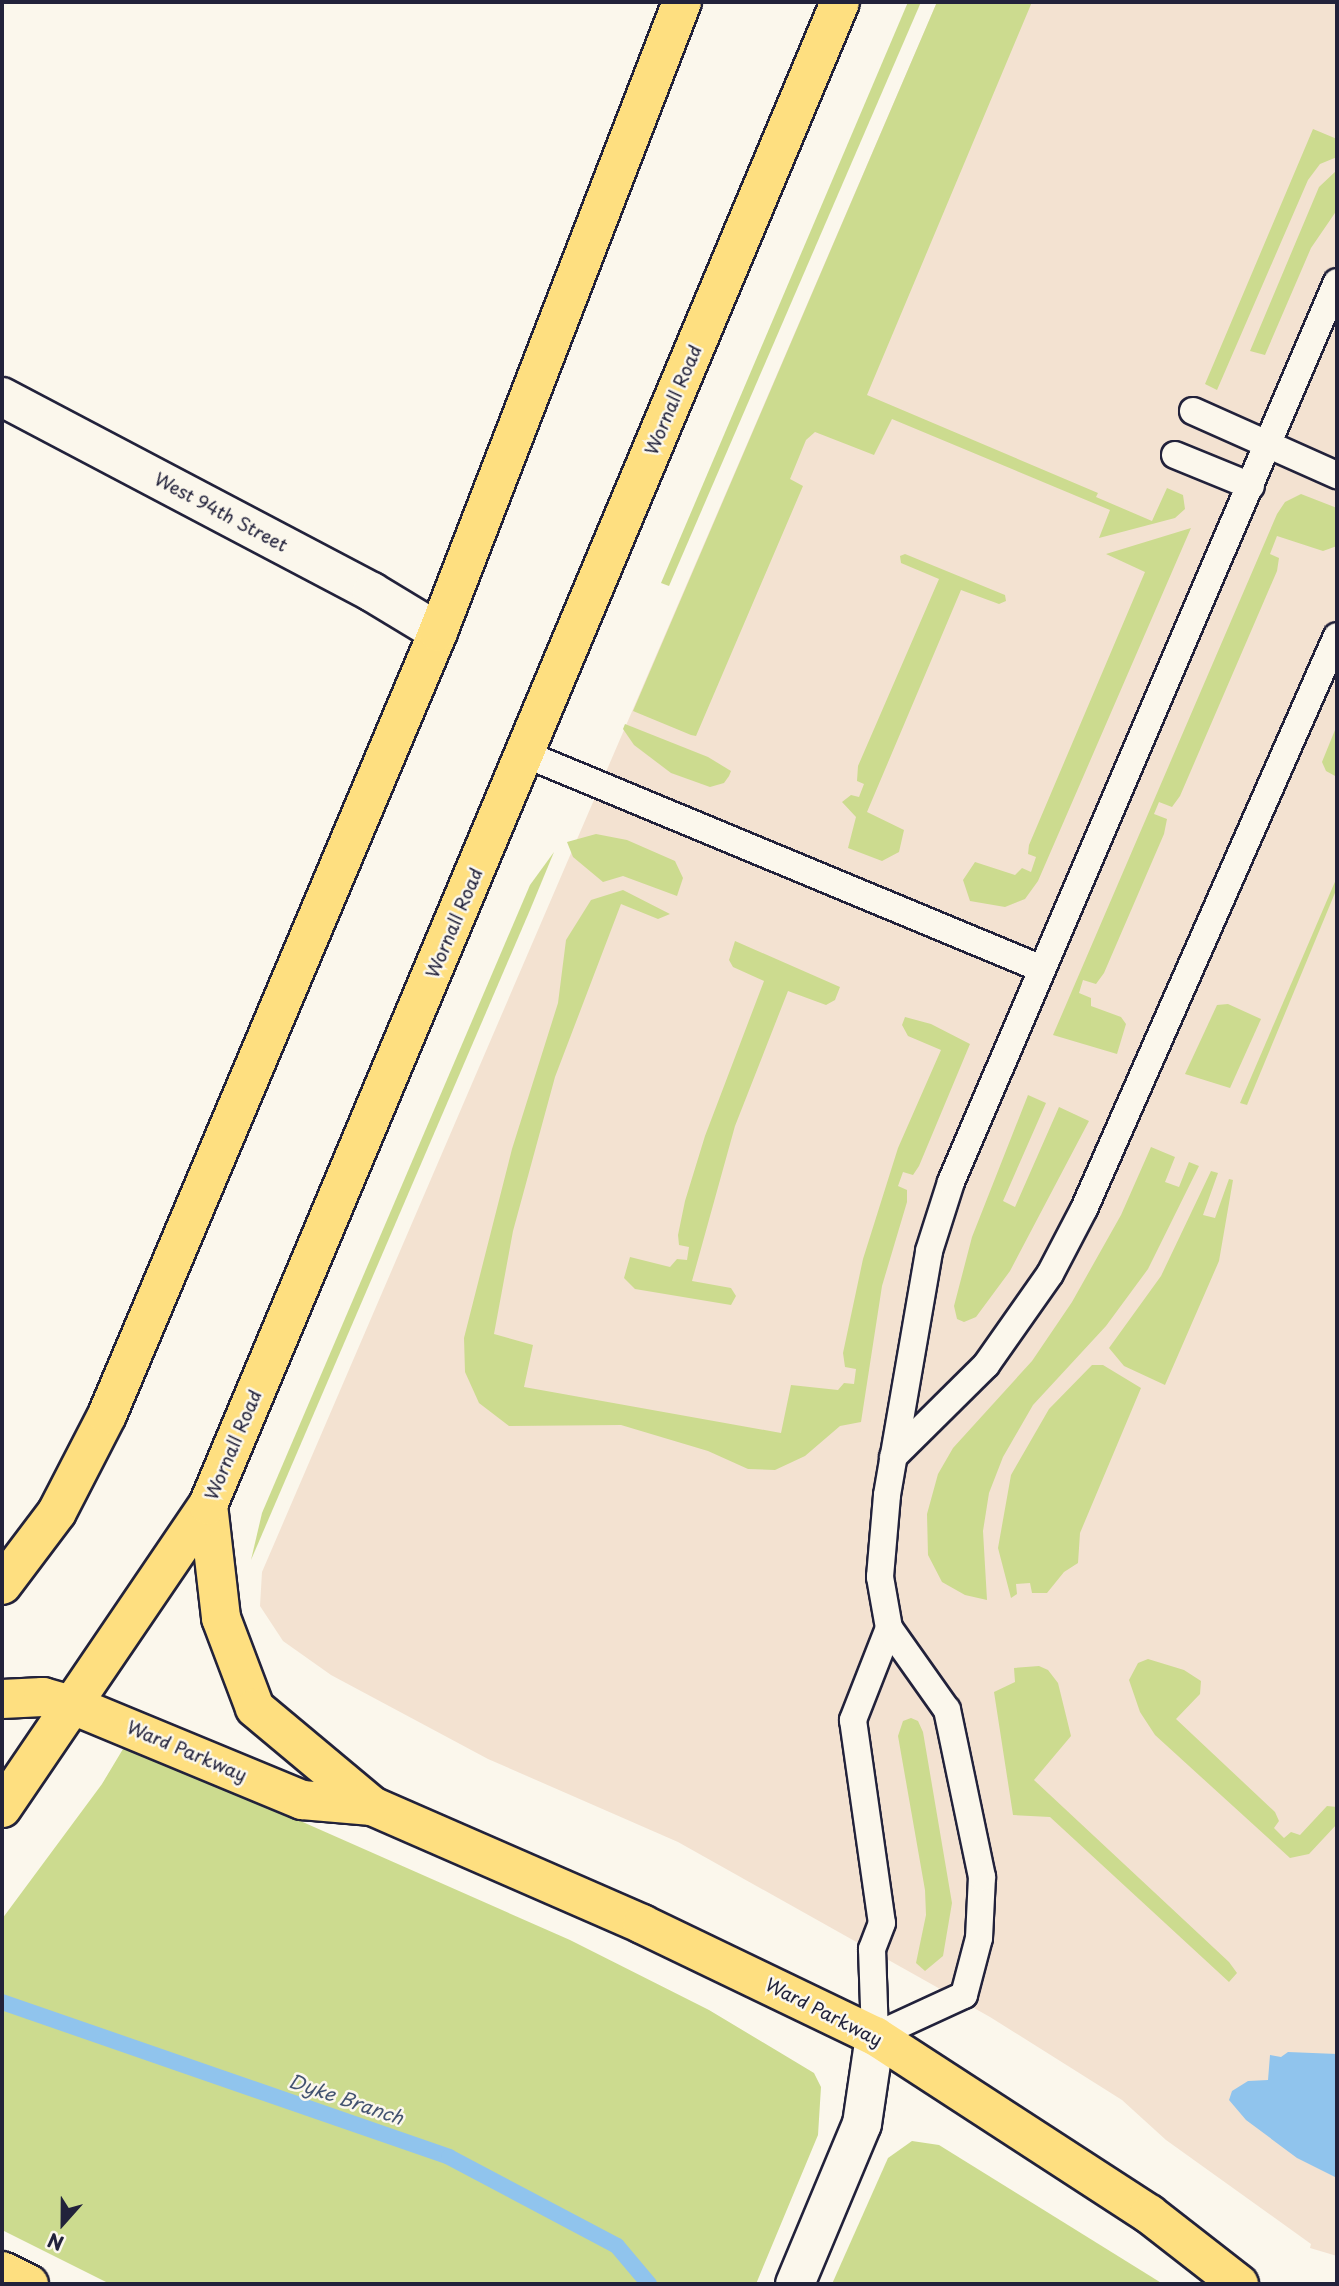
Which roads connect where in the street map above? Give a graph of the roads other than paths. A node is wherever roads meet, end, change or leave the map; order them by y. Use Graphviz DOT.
graph roads {
  1 [pos="682,2"];
  2 [pos="840,2"];
  3 [pos="1337,282"];
  4 [pos="2,397"];
  5 [pos="1193,411"];
  6 [pos="1269,443"];
  7 [pos="1175,455"];
  8 [pos="1337,475"];
  9 [pos="1251,486"];
  10 [pos="438,632"];
  11 [pos="1337,636"];
  12 [pos="525,754"];
  13 [pos="1042,969"];
  14 [pos="893,1457"];
  15 [pos="208,1504"];
  16 [pos="2,1585"];
  17 [pos="889,1628"];
  18 [pos="2,1699"];
  19 [pos="75,1706"];
  20 [pos="372,1806"];
  21 [pos="2,1808"];
  22 [pos="875,2036"];
  23 [pos="2,2271"];
  24 [pos="29,2284"];
  25 [pos="795,2284"];
  26 [pos="1239,2284"];
  1 -- 10 [label="main road"];
  2 -- 12 [label="main road, Wornall Road"];
  3 -- 6 [label="lane"];
  4 -- 10 [label="street, West 94th Street"];
  5 -- 6 [label="lane"];
  6 -- 8 [label="lane"];
  6 -- 9 [label="lane"];
  7 -- 9 [label="lane"];
  9 -- 13 [label="lane"];
  10 -- 16 [label="main road"];
  11 -- 14 [label="lane"];
  12 -- 13 [label="lane"];
  12 -- 15 [label="main road, Wornall Road"];
  13 -- 14 [label="lane"];
  14 -- 17 [label="lane"];
  15 -- 19 [label="main road, Wornall Road"];
  15 -- 20 [label="main road, Ward Parkway"];
  17 -- 22 [label="lane"];
  17 -- 22 [label="lane"];
  18 -- 19 [label="main road, Ward Parkway"];
  19 -- 20 [label="main road, Ward Parkway"];
  19 -- 21 [label="main road, Wornall Road"];
  20 -- 22 [label="main road, Ward Parkway"];
  22 -- 25 [label="street"];
  22 -- 26 [label="main road, Ward Parkway"];
  23 -- 24 [label="main road"];
}
